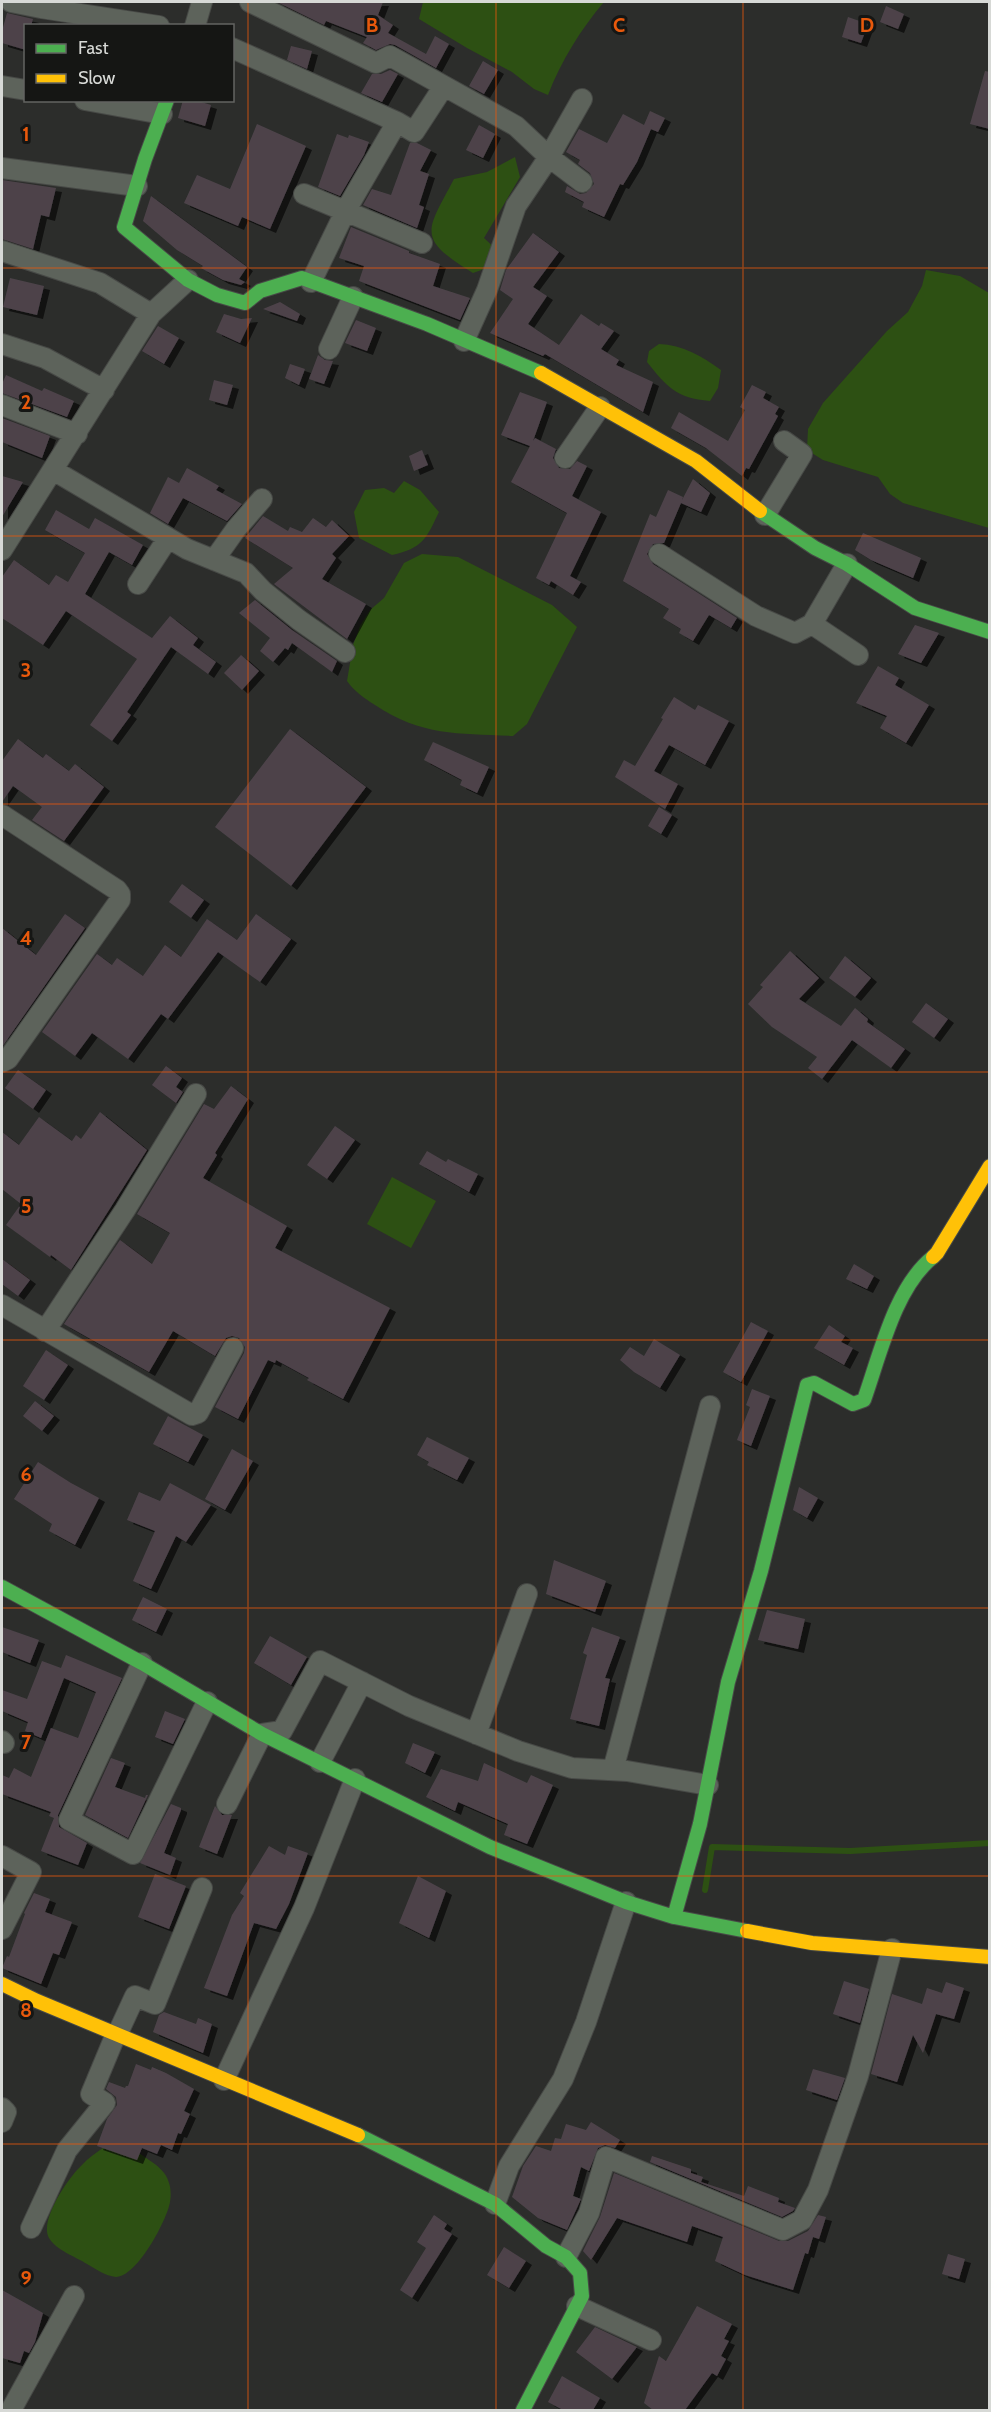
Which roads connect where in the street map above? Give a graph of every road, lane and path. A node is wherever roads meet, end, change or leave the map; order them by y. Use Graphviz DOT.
graph roads {
  1 [pos="10,2"];
  2 [pos="202,2"];
  3 [pos="250,2"];
  4 [pos="146,24"];
  5 [pos="196,24"];
  6 [pos="234,49"];
  7 [pos="2,86"];
  8 [pos="444,86"];
  9 [pos="24,90"];
  10 [pos="582,99"];
  11 [pos="108,102"];
  12 [pos="165,107"];
  13 [pos="397,123"];
  14 [pos="549,157"];
  15 [pos="2,168"];
  16 [pos="582,182"];
  17 [pos="137,186"];
  18 [pos="304,194"];
  19 [pos="346,210"];
  20 [pos="422,243"];
  21 [pos="2,251"];
  22 [pos="188,280"];
  23 [pos="311,282"];
  24 [pos="353,297"];
  25 [pos="151,314"];
  26 [pos="464,341"];
  27 [pos="2,344"];
  28 [pos="329,349"];
  29 [pos="104,390"];
  30 [pos="2,405"];
  31 [pos="600,407"];
  32 [pos="77,434"];
  33 [pos="784,441"];
  34 [pos="565,458"];
  35 [pos="53,470"];
  36 [pos="262,499"];
  37 [pos="765,515"];
  38 [pos="168,538"];
  39 [pos="2,550"];
  40 [pos="659,554"];
  41 [pos="214,560"];
  42 [pos="848,564"];
  43 [pos="138,585"];
  44 [pos="812,624"];
  45 [pos="990,632"];
  46 [pos="345,652"];
  47 [pos="858,655"];
  48 [pos="2,815"];
  49 [pos="2,1062"];
  50 [pos="196,1094"];
  51 [pos="990,1166"];
  52 [pos="2,1305"];
  53 [pos="45,1331"];
  54 [pos="233,1348"];
  55 [pos="711,1406"];
  56 [pos="2,1587"];
  57 [pos="527,1594"];
  58 [pos="142,1663"];
  59 [pos="362,1682"];
  60 [pos="207,1702"];
  61 [pos="262,1734"];
  62 [pos="476,1734"];
  63 [pos="320,1762"];
  64 [pos="613,1770"];
  65 [pos="355,1779"];
  66 [pos="708,1785"];
  67 [pos="227,1804"];
  68 [pos="2,1856"];
  69 [pos="202,1888"];
  70 [pos="626,1902"];
  71 [pos="674,1917"];
  72 [pos="2,1929"];
  73 [pos="892,1949"];
  74 [pos="990,1957"];
  75 [pos="2,1984"];
  76 [pos="116,2034"];
  77 [pos="224,2080"];
  78 [pos="2,2108"];
  79 [pos="2,2122"];
  80 [pos="495,2204"];
  81 [pos="31,2228"];
  82 [pos="566,2257"];
  83 [pos="74,2296"];
  84 [pos="577,2306"];
  85 [pos="651,2340"];
  86 [pos="11,2410"];
  87 [pos="524,2410"];
  1 -- 4 [label="street"];
  2 -- 5 [label="street"];
  3 -- 8 [label="street"];
  6 -- 13 [label="street"];
  7 -- 9 [label="street"];
  8 -- 13 [label="street"];
  8 -- 14 [label="street"];
  10 -- 14 [label="street"];
  11 -- 12 [label="street"];
  12 -- 17 [label="street"];
  13 -- 19 [label="street"];
  14 -- 16 [label="street"];
  14 -- 26 [label="street"];
  15 -- 17 [label="street"];
  17 -- 22 [label="street"];
  18 -- 19 [label="street"];
  19 -- 20 [label="street"];
  19 -- 23 [label="street"];
  21 -- 25 [label="street"];
  22 -- 23 [label="street"];
  22 -- 25 [label="street"];
  23 -- 24 [label="street"];
  24 -- 26 [label="street"];
  24 -- 28 [label="street"];
  25 -- 29 [label="street"];
  26 -- 31 [label="street"];
  27 -- 29 [label="street"];
  29 -- 32 [label="street"];
  30 -- 32 [label="street"];
  31 -- 34 [label="street"];
  31 -- 37 [label="street"];
  32 -- 35 [label="street"];
  33 -- 37 [label="street"];
  35 -- 38 [label="street"];
  35 -- 39 [label="street"];
  36 -- 41 [label="street"];
  37 -- 42 [label="street"];
  38 -- 41 [label="street"];
  38 -- 43 [label="street"];
  40 -- 44 [label="street"];
  41 -- 46 [label="street"];
  42 -- 44 [label="street"];
  42 -- 45 [label="street"];
  44 -- 47 [label="street"];
  48 -- 49 [label="street"];
  50 -- 53 [label="street"];
  51 -- 66 [label="street"];
  52 -- 53 [label="street"];
  53 -- 54 [label="street"];
  55 -- 64 [label="street"];
  56 -- 58 [label="street"];
  57 -- 62 [label="street"];
  58 -- 60 [label="street"];
  58 -- 60 [label="street"];
  59 -- 61 [label="street"];
  59 -- 62 [label="street"];
  59 -- 63 [label="street"];
  60 -- 61 [label="street"];
  61 -- 63 [label="street"];
  61 -- 67 [label="street"];
  62 -- 64 [label="street"];
  63 -- 65 [label="street"];
  64 -- 66 [label="street"];
  65 -- 70 [label="street"];
  65 -- 77 [label="street"];
  66 -- 71 [label="street"];
  68 -- 72 [label="street"];
  69 -- 76 [label="street"];
  70 -- 71 [label="street"];
  70 -- 80 [label="street"];
  71 -- 73 [label="street"];
  73 -- 74 [label="street"];
  73 -- 82 [label="street"];
  75 -- 76 [label="street"];
  76 -- 77 [label="street"];
  76 -- 81 [label="street"];
  77 -- 80 [label="street"];
  78 -- 79 [label="street"];
  80 -- 82 [label="street"];
  82 -- 84 [label="street"];
  83 -- 86 [label="street"];
  84 -- 85 [label="street"];
  84 -- 87 [label="street"];
}
